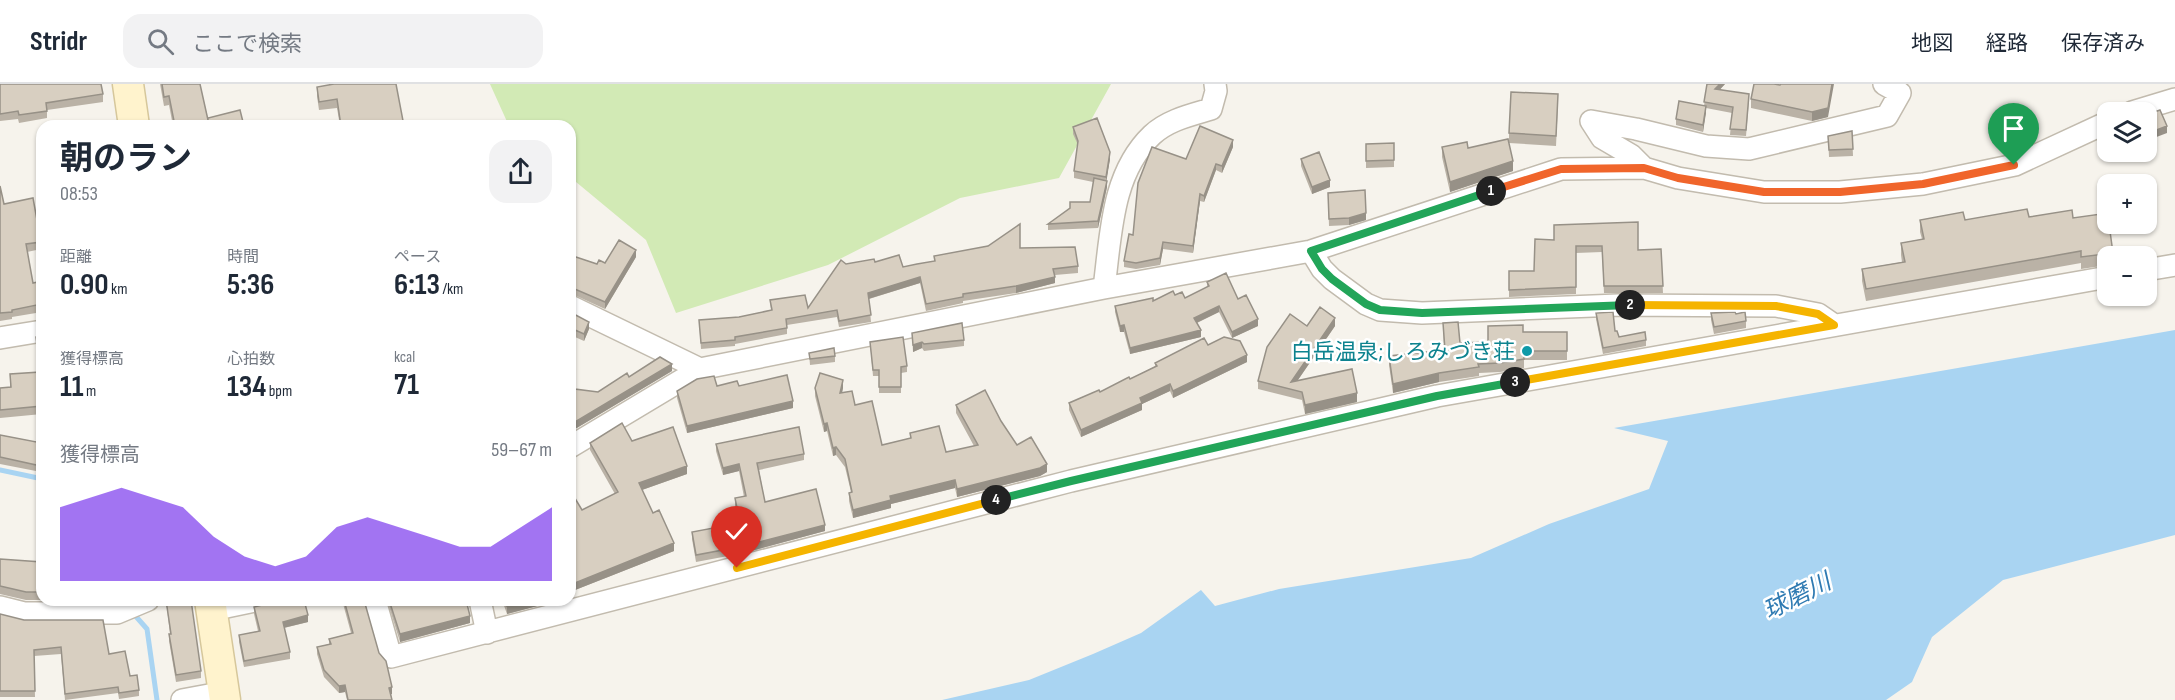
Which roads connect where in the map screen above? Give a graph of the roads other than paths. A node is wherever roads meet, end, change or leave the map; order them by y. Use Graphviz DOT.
graph roads {
  1 [pos="128,84"];
  2 [pos="1215,84"];
  3 [pos="1884,84"];
  4 [pos="2175,99"];
  5 [pos="2157,104"];
  6 [pos="133,120"];
  7 [pos="2097,127"];
  8 [pos="1644,168"];
  9 [pos="1311,251"];
  10 [pos="2175,265"];
  11 [pos="2157,268"];
  12 [pos="2097,279"];
  13 [pos="1104,288"];
  14 [pos="576,309"];
  15 [pos="1834,325"];
  16 [pos="36,332"];
  17 [pos="0,338"];
  18 [pos="700,369"];
  19 [pos="576,443"];
  20 [pos="135,606"];
  21 [pos="211,606"];
  22 [pos="377,606"];
  23 [pos="481,606"];
  24 [pos="0,607"];
  25 [pos="487,633"];
  26 [pos="225,696"];
  27 [pos="182,700"];
  1 -- 6 [label="street"];
  2 -- 13 [label="street"];
  3 -- 8 [label="street"];
  4 -- 5 [label="street"];
  7 -- 8 [label="street"];
  8 -- 9 [label="street"];
  9 -- 13 [label="street"];
  9 -- 15 [label="street"];
  10 -- 11 [label="street"];
  12 -- 15 [label="street"];
  13 -- 18 [label="street"];
  14 -- 18 [label="street"];
  15 -- 25 [label="street"];
  16 -- 17 [label="street"];
  18 -- 19 [label="street"];
  20 -- 24 [label="street"];
  21 -- 26 [label="street"];
  22 -- 25 [label="street"];
  23 -- 25 [label="street"];
  26 -- 27 [label="street"];
}
